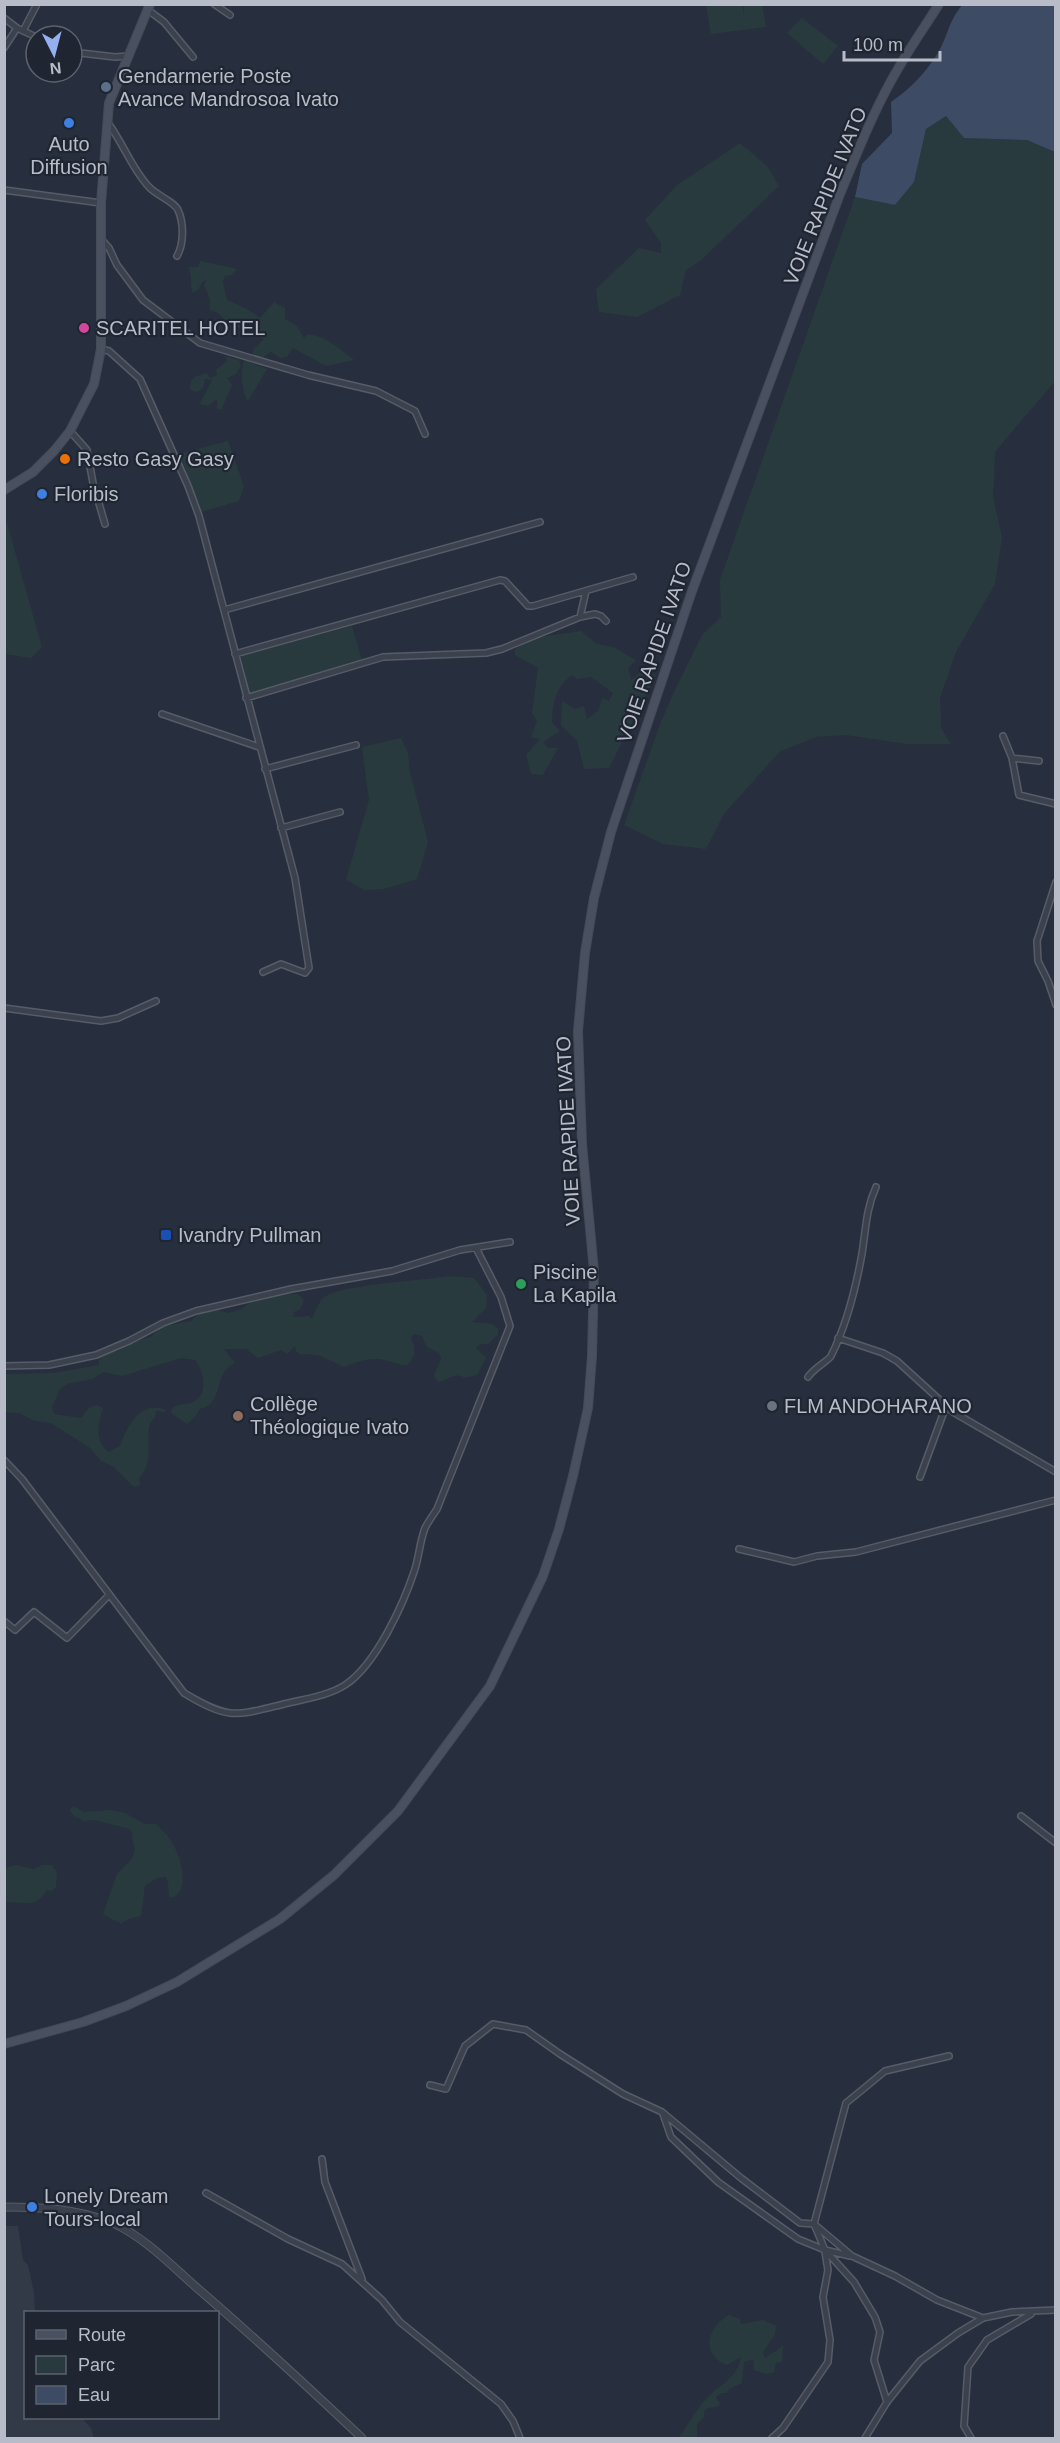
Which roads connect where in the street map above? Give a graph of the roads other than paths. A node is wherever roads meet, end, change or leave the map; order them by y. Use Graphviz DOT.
graph roads {
  1 [pos="38,4"];
  2 [pos="214,4"];
  3 [pos="939,4"];
  4 [pos="149,7"];
  5 [pos="230,15"];
  6 [pos="4,18"];
  7 [pos="20,29"];
  8 [pos="24,31"];
  9 [pos="4,48"];
  10 [pos="84,53"];
  11 [pos="128,56"];
  12 [pos="193,57"];
  13 [pos="107,122"];
  14 [pos="4,190"];
  15 [pos="101,203"];
  16 [pos="101,239"];
  17 [pos="177,256"];
  18 [pos="100,349"];
  19 [pos="70,431"];
  20 [pos="425,434"];
  21 [pos="4,490"];
  22 [pos="540,522"];
  23 [pos="105,524"];
  24 [pos="633,577"];
  25 [pos="586,591"];
  26 [pos="224,610"];
  27 [pos="580,617"];
  28 [pos="606,621"];
  29 [pos="234,654"];
  30 [pos="246,698"];
  31 [pos="162,714"];
  32 [pos="1003,736"];
  33 [pos="356,745"];
  34 [pos="259,747"];
  35 [pos="1012,758"];
  36 [pos="1039,761"];
  37 [pos="265,769"];
  38 [pos="1056,804"];
  39 [pos="340,812"];
  40 [pos="281,828"];
  41 [pos="1056,882"];
  42 [pos="263,972"];
  43 [pos="156,1001"];
  44 [pos="1056,1005"];
  45 [pos="4,1008"];
  46 [pos="876,1186"];
  47 [pos="510,1242"];
  48 [pos="476,1248"];
  49 [pos="838,1338"];
  50 [pos="4,1366"];
  51 [pos="808,1377"];
  52 [pos="946,1406"];
  53 [pos="4,1460"];
  54 [pos="1056,1472"];
  55 [pos="920,1477"];
  56 [pos="1056,1500"];
  57 [pos="739,1549"];
  58 [pos="109,1595"];
  59 [pos="4,1621"];
  60 [pos="1021,1816"];
  61 [pos="1056,1843"];
  62 [pos="4,2044"];
  63 [pos="949,2056"];
  64 [pos="430,2085"];
  65 [pos="662,2112"];
  66 [pos="322,2159"];
  67 [pos="206,2193"];
  68 [pos="4,2207"];
  69 [pos="814,2224"];
  70 [pos="825,2250"];
  71 [pos="852,2256"];
  72 [pos="362,2281"];
  73 [pos="1056,2310"];
  74 [pos="1032,2313"];
  75 [pos="983,2318"];
  76 [pos="887,2402"];
  77 [pos="362,2439"];
  78 [pos="520,2439"];
  79 [pos="772,2439"];
  80 [pos="865,2439"];
  81 [pos="971,2439"];
  1 -- 7 [label="street"];
  2 -- 5 [label="street"];
  3 -- 62 [label="main road, VOIE RAPIDE IVATO"];
  4 -- 11 [label="main road"];
  4 -- 12 [label="street"];
  6 -- 7 [label="street"];
  7 -- 8 [label="street"];
  7 -- 9 [label="street"];
  10 -- 11 [label="street"];
  11 -- 13 [label="main road"];
  13 -- 15 [label="main road"];
  13 -- 17 [label="street"];
  14 -- 15 [label="street"];
  15 -- 16 [label="main road"];
  16 -- 18 [label="main road"];
  16 -- 20 [label="street"];
  18 -- 19 [label="main road"];
  18 -- 26 [label="street"];
  19 -- 21 [label="main road"];
  19 -- 23 [label="street"];
  22 -- 26 [label="street"];
  24 -- 25 [label="street"];
  25 -- 27 [label="street"];
  25 -- 29 [label="street"];
  26 -- 29 [label="street"];
  27 -- 28 [label="street"];
  27 -- 30 [label="street"];
  29 -- 30 [label="street"];
  30 -- 34 [label="street"];
  31 -- 34 [label="street"];
  32 -- 35 [label="street"];
  33 -- 37 [label="street"];
  34 -- 37 [label="street"];
  35 -- 36 [label="street"];
  35 -- 38 [label="street"];
  37 -- 40 [label="street"];
  39 -- 40 [label="street"];
  40 -- 42 [label="street"];
  41 -- 44 [label="street"];
  43 -- 45 [label="street"];
  46 -- 49 [label="street"];
  47 -- 48 [label="street"];
  48 -- 50 [label="street"];
  48 -- 58 [label="street"];
  49 -- 51 [label="street"];
  49 -- 52 [label="street"];
  52 -- 54 [label="street"];
  52 -- 55 [label="street"];
  53 -- 58 [label="street"];
  56 -- 57 [label="street"];
  58 -- 59 [label="street"];
  60 -- 61 [label="street"];
  63 -- 69 [label="street"];
  64 -- 65 [label="street"];
  65 -- 69 [label="street"];
  65 -- 70 [label="street"];
  66 -- 72 [label="street"];
  67 -- 72 [label="street"];
  68 -- 77 [label="street"];
  69 -- 70 [label="street"];
  69 -- 71 [label="street"];
  70 -- 71 [label="street"];
  70 -- 76 [label="street"];
  70 -- 79 [label="street"];
  71 -- 75 [label="street"];
  72 -- 78 [label="street"];
  73 -- 74 [label="street"];
  74 -- 75 [label="street"];
  74 -- 81 [label="street"];
  75 -- 76 [label="street"];
  76 -- 80 [label="street"];
}
